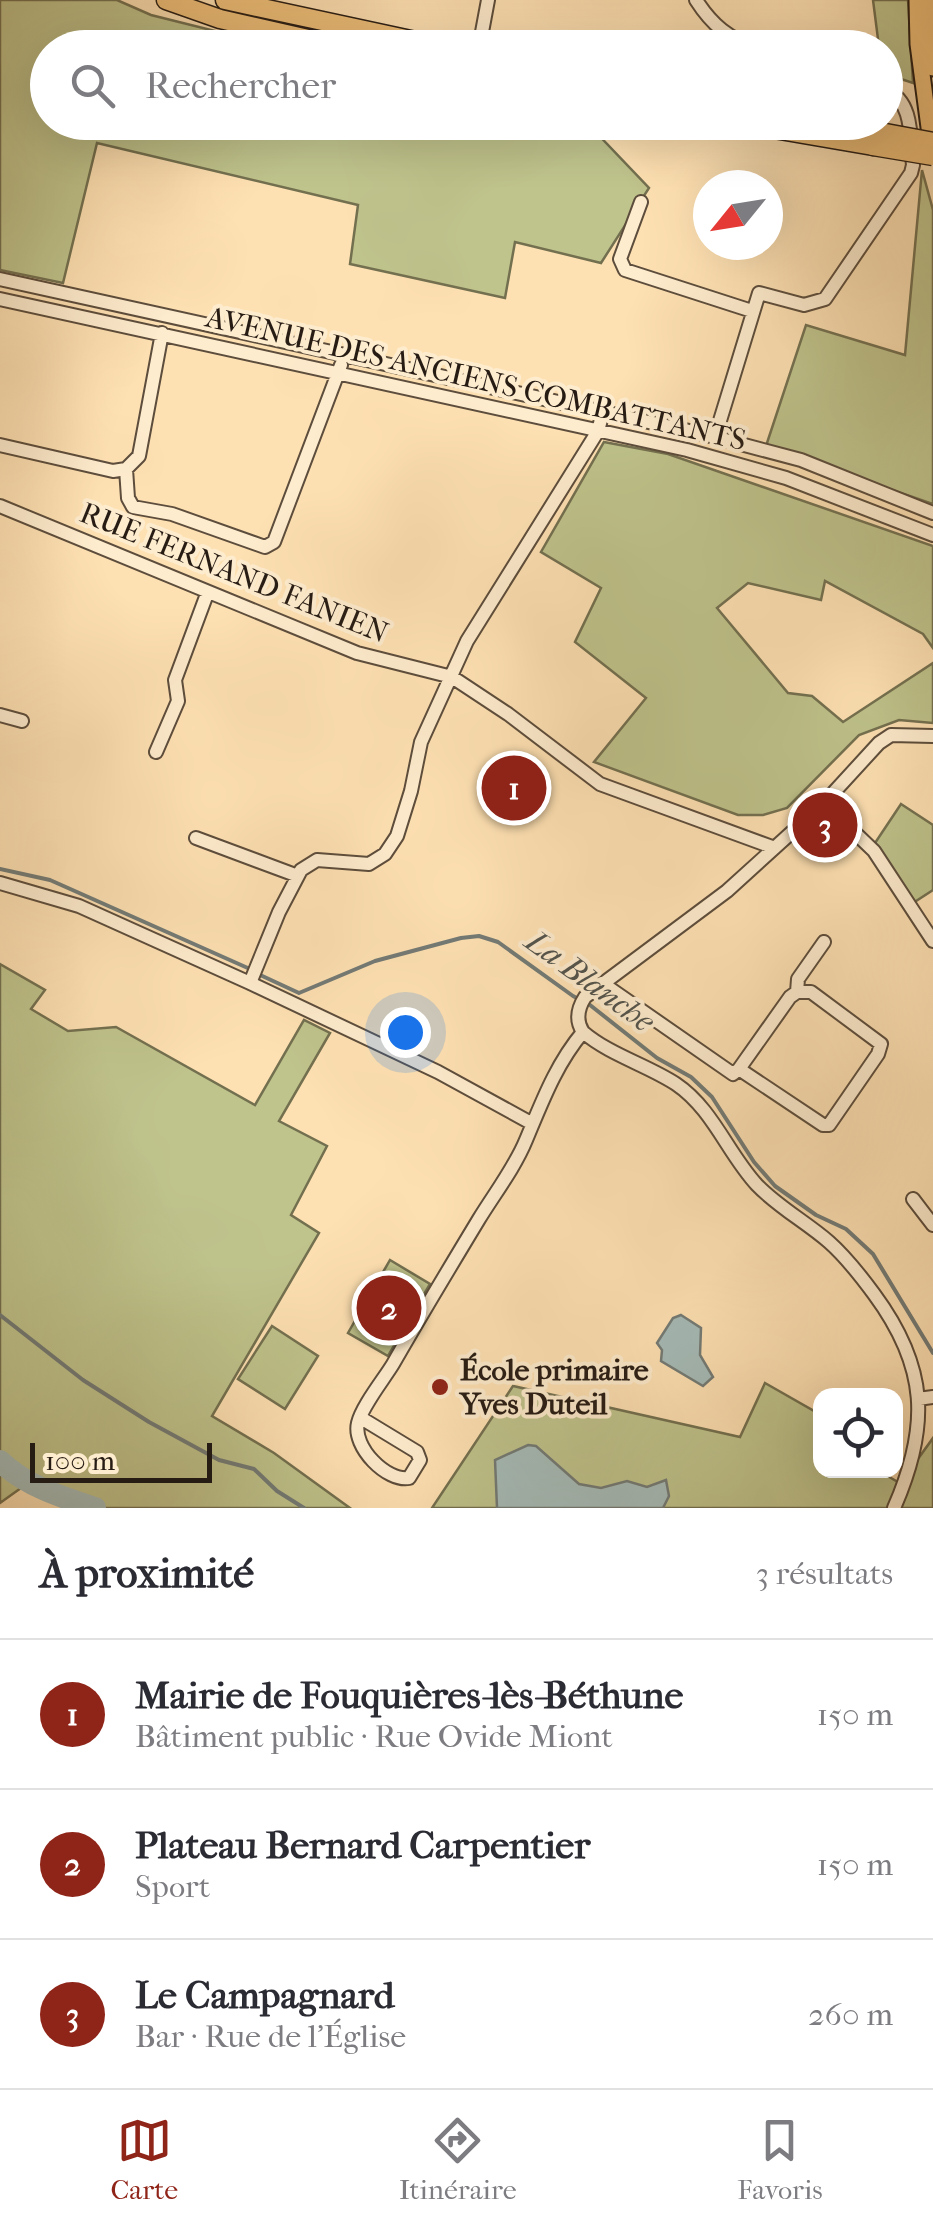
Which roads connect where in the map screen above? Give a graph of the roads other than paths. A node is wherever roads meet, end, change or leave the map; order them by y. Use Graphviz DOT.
graph roads {
  1 [pos="166,0"];
  2 [pos="225,0"];
  3 [pos="488,0"];
  4 [pos="696,0"];
  5 [pos="917,0"];
  6 [pos="930,0"];
  7 [pos="269,30"];
  8 [pos="364,30"];
  9 [pos="483,30"];
  10 [pos="724,30"];
  11 [pos="933,68"];
  12 [pos="903,104"];
  13 [pos="881,140"];
  14 [pos="903,140"];
  15 [pos="933,142"];
  16 [pos="933,155"];
  17 [pos="641,202"];
  18 [pos="0,279"];
  19 [pos="0,299"];
  20 [pos="752,311"];
  21 [pos="162,333"];
  22 [pos="343,356"];
  23 [pos="340,372"];
  24 [pos="603,412"];
  25 [pos="598,431"];
  26 [pos="715,437"];
  27 [pos="0,445"];
  28 [pos="126,469"];
  29 [pos="0,506"];
  30 [pos="933,513"];
  31 [pos="933,534"];
  32 [pos="207,594"];
  33 [pos="452,678"];
  34 [pos="0,715"];
  35 [pos="22,721"];
  36 [pos="933,736"];
  37 [pos="156,752"];
  38 [pos="824,804"];
  39 [pos="196,838"];
  40 [pos="772,847"];
  41 [pos="298,876"];
  42 [pos="0,883"];
  43 [pos="933,941"];
  44 [pos="824,942"];
  45 [pos="254,975"];
  46 [pos="602,983"];
  47 [pos="798,992"];
  48 [pos="583,1032"];
  49 [pos="739,1069"];
  50 [pos="530,1123"];
  51 [pos="914,1199"];
  52 [pos="933,1225"];
  53 [pos="926,1398"];
  54 [pos="361,1418"];
  55 [pos="894,1508"];
  1 -- 7 [label="highway"];
  2 -- 8 [label="highway"];
  3 -- 9 [label="street"];
  4 -- 10 [label="street"];
  5 -- 16 [label="main road"];
  6 -- 11 [label="main road"];
  12 -- 20 [label="street"];
  13 -- 16 [label="highway, bridge"];
  14 -- 15 [label="highway, bridge"];
  17 -- 20 [label="street"];
  18 -- 22 [label="street, AVENUE DES ANCIENS COMBATTANTS"];
  19 -- 21 [label="street, AVENUE DES ANCIENS COMBATTANTS"];
  20 -- 26 [label="street"];
  21 -- 23 [label="street, AVENUE DES ANCIENS COMBATTANTS"];
  21 -- 28 [label="street"];
  22 -- 23 [label="street"];
  22 -- 24 [label="street, AVENUE DES ANCIENS COMBATTANTS"];
  23 -- 25 [label="street, AVENUE DES ANCIENS COMBATTANTS"];
  23 -- 28 [label="street"];
  24 -- 25 [label="street"];
  24 -- 26 [label="street, AVENUE DES ANCIENS COMBATTANTS"];
  25 -- 31 [label="street, AVENUE DES ANCIENS COMBATTANTS"];
  25 -- 33 [label="street"];
  26 -- 30 [label="street, AVENUE DES ANCIENS COMBATTANTS"];
  27 -- 28 [label="street"];
  29 -- 32 [label="street, RUE FERNAND FANIEN"];
  32 -- 33 [label="street, RUE FERNAND FANIEN"];
  32 -- 37 [label="street"];
  33 -- 40 [label="street, RUE FERNAND FANIEN"];
  33 -- 41 [label="street"];
  34 -- 35 [label="street"];
  36 -- 38 [label="street"];
  38 -- 40 [label="street"];
  38 -- 43 [label="street"];
  39 -- 41 [label="street"];
  40 -- 46 [label="street"];
  41 -- 45 [label="street"];
  42 -- 45 [label="street"];
  44 -- 47 [label="street"];
  45 -- 50 [label="street"];
  46 -- 48 [label="street"];
  46 -- 49 [label="street"];
  47 -- 49 [label="street"];
  47 -- 49 [label="street"];
  48 -- 50 [label="street"];
  48 -- 53 [label="street"];
  50 -- 54 [label="street"];
  51 -- 52 [label="street"];
  53 -- 55 [label="street"];
  54 -- 54 [label="street"];
}
